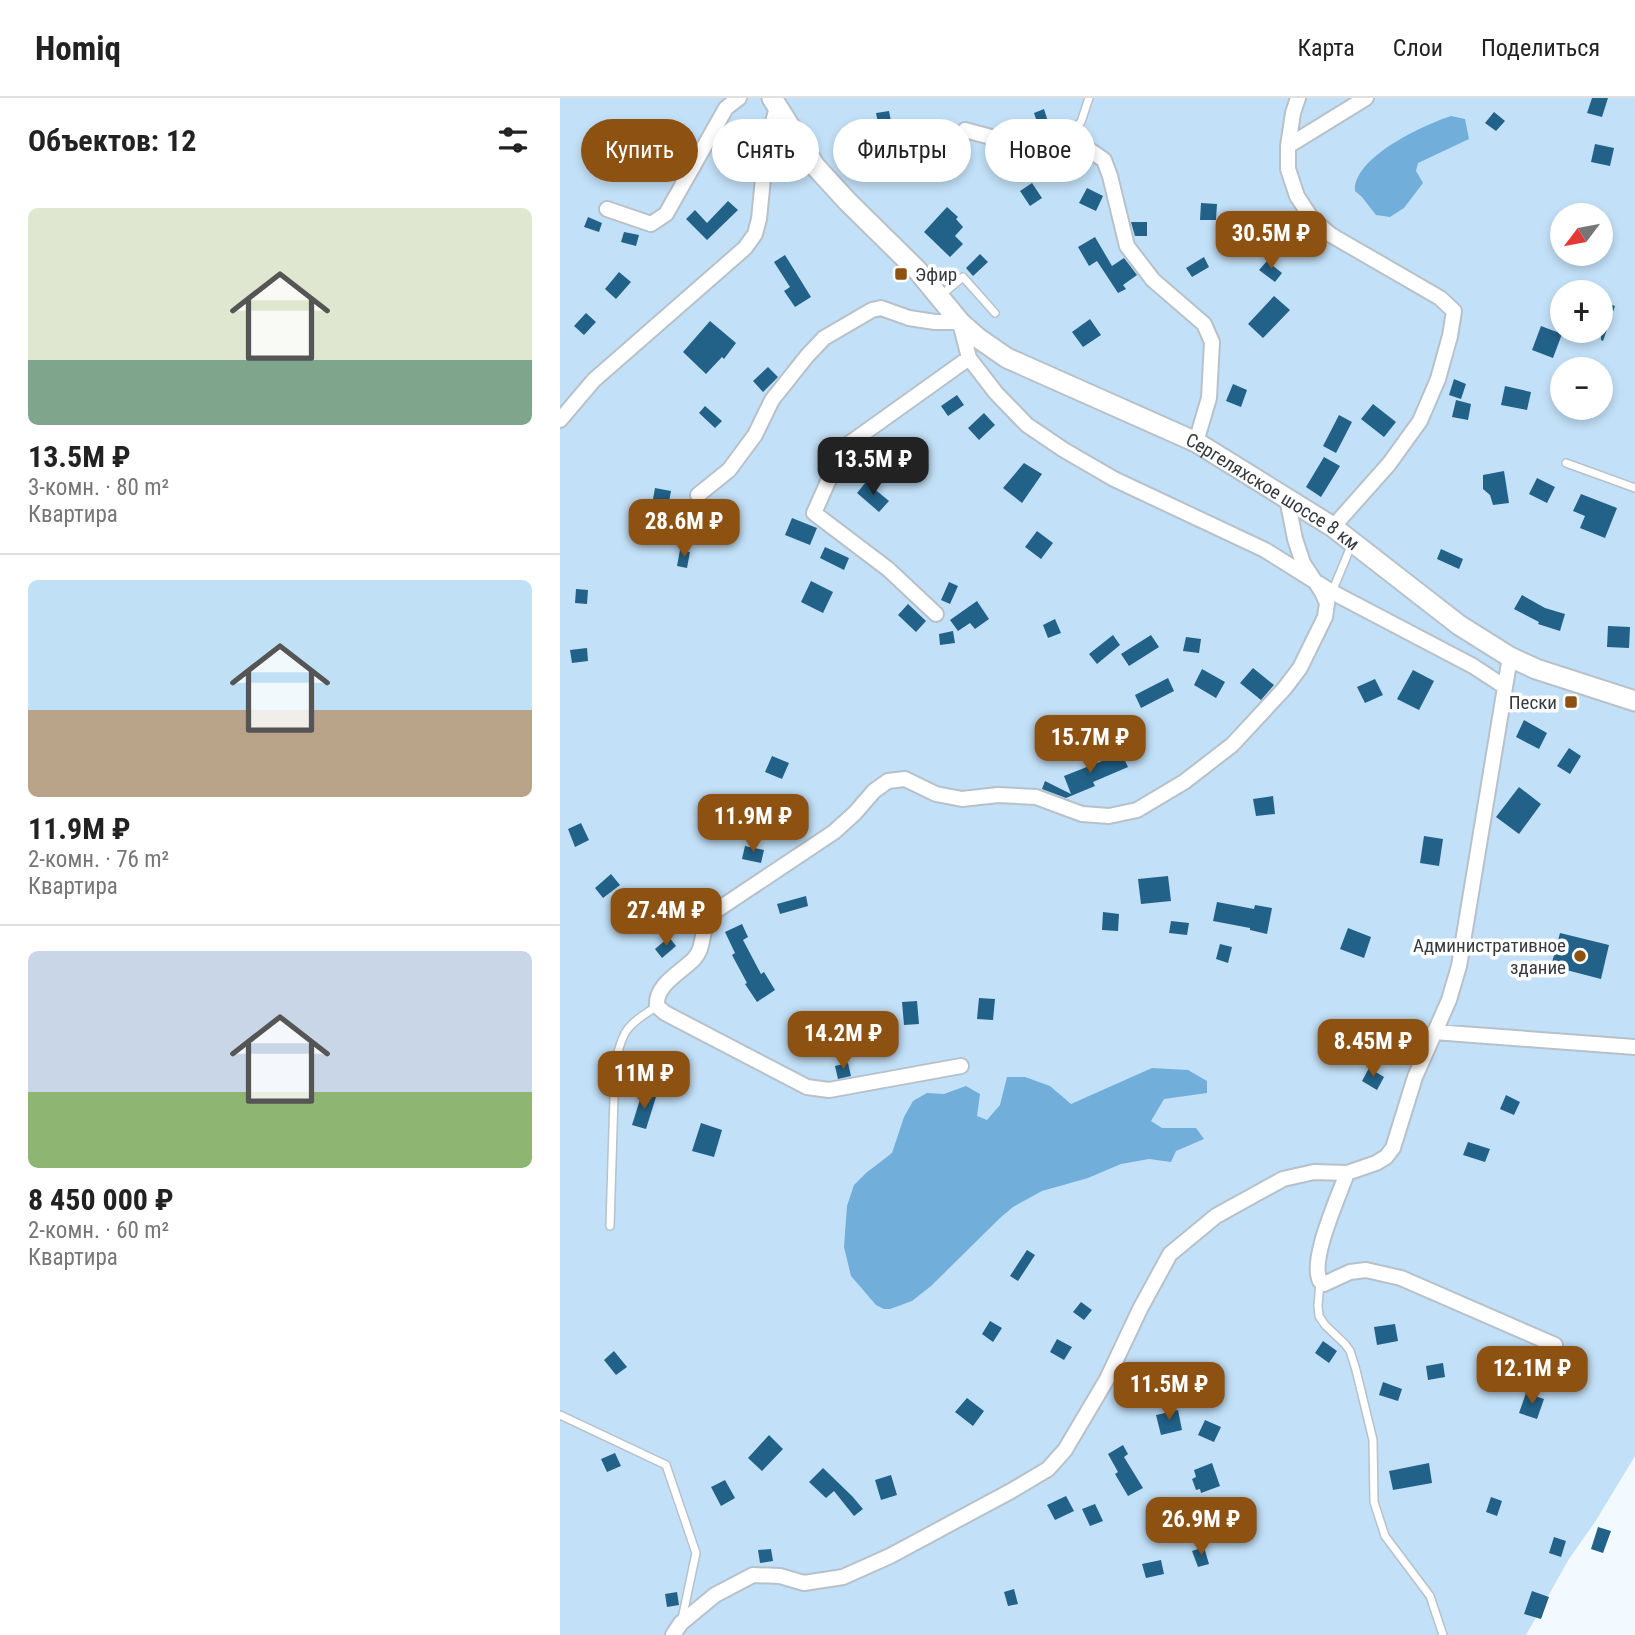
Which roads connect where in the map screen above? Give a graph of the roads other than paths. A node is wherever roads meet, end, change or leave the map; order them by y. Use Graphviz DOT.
graph roads {
  1 [pos="739,98"];
  2 [pos="1089,98"];
  3 [pos="1298,98"];
  4 [pos="1366,98"];
  5 [pos="774,103"];
  6 [pos="1082,119"];
  7 [pos="1288,146"];
  8 [pos="1095,154"];
  9 [pos="607,209"];
  10 [pos="939,297"];
  11 [pos="995,313"];
  12 [pos="960,322"];
  13 [pos="969,358"];
  14 [pos="560,419"];
  15 [pos="1196,442"];
  16 [pos="1566,463"];
  17 [pos="1635,488"];
  18 [pos="698,495"];
  19 [pos="1287,498"];
  20 [pos="1333,527"];
  21 [pos="1353,542"];
  22 [pos="1314,580"];
  23 [pos="1332,592"];
  24 [pos="936,614"];
  25 [pos="1510,657"];
  26 [pos="1505,687"];
  27 [pos="1635,701"];
  28 [pos="657,1006"];
  29 [pos="1434,1032"];
  30 [pos="1635,1046"];
  31 [pos="961,1066"];
  32 [pos="1347,1173"];
  33 [pos="610,1226"];
  34 [pos="1320,1281"];
  35 [pos="1555,1345"];
  36 [pos="560,1415"];
  37 [pos="677,1629"];
  38 [pos="1443,1635"];
  1 -- 9 [label="street"];
  2 -- 6 [label="lane"];
  3 -- 7 [label="street"];
  4 -- 7 [label="street"];
  5 -- 10 [label="main road, Сергеляхское шоссе 8 км"];
  5 -- 14 [label="street"];
  7 -- 20 [label="street"];
  8 -- 15 [label="street"];
  10 -- 11 [label="lane"];
  10 -- 12 [label="main road, Сергеляхское шоссе 8 км"];
  12 -- 13 [label="street"];
  12 -- 15 [label="main road, Сергеляхское шоссе 8 км"];
  12 -- 18 [label="street"];
  13 -- 22 [label="street"];
  13 -- 24 [label="street"];
  15 -- 19 [label="main road, Сергеляхское шоссе 8 км"];
  16 -- 17 [label="lane"];
  19 -- 20 [label="main road, Сергеляхское шоссе 8 км"];
  19 -- 22 [label="street"];
  20 -- 21 [label="main road, Сергеляхское шоссе 8 км"];
  21 -- 23 [label="lane"];
  21 -- 25 [label="main road, Сергеляхское шоссе 8 км"];
  22 -- 23 [label="street"];
  22 -- 28 [label="street"];
  23 -- 26 [label="street"];
  25 -- 26 [label="street"];
  25 -- 27 [label="main road, Сергеляхское шоссе 8 км"];
  26 -- 29 [label="street"];
  28 -- 31 [label="street"];
  28 -- 33 [label="lane"];
  29 -- 30 [label="street"];
  29 -- 32 [label="street"];
  32 -- 34 [label="street"];
  32 -- 37 [label="street"];
  34 -- 35 [label="street"];
  34 -- 38 [label="lane"];
  36 -- 37 [label="lane"];
}
